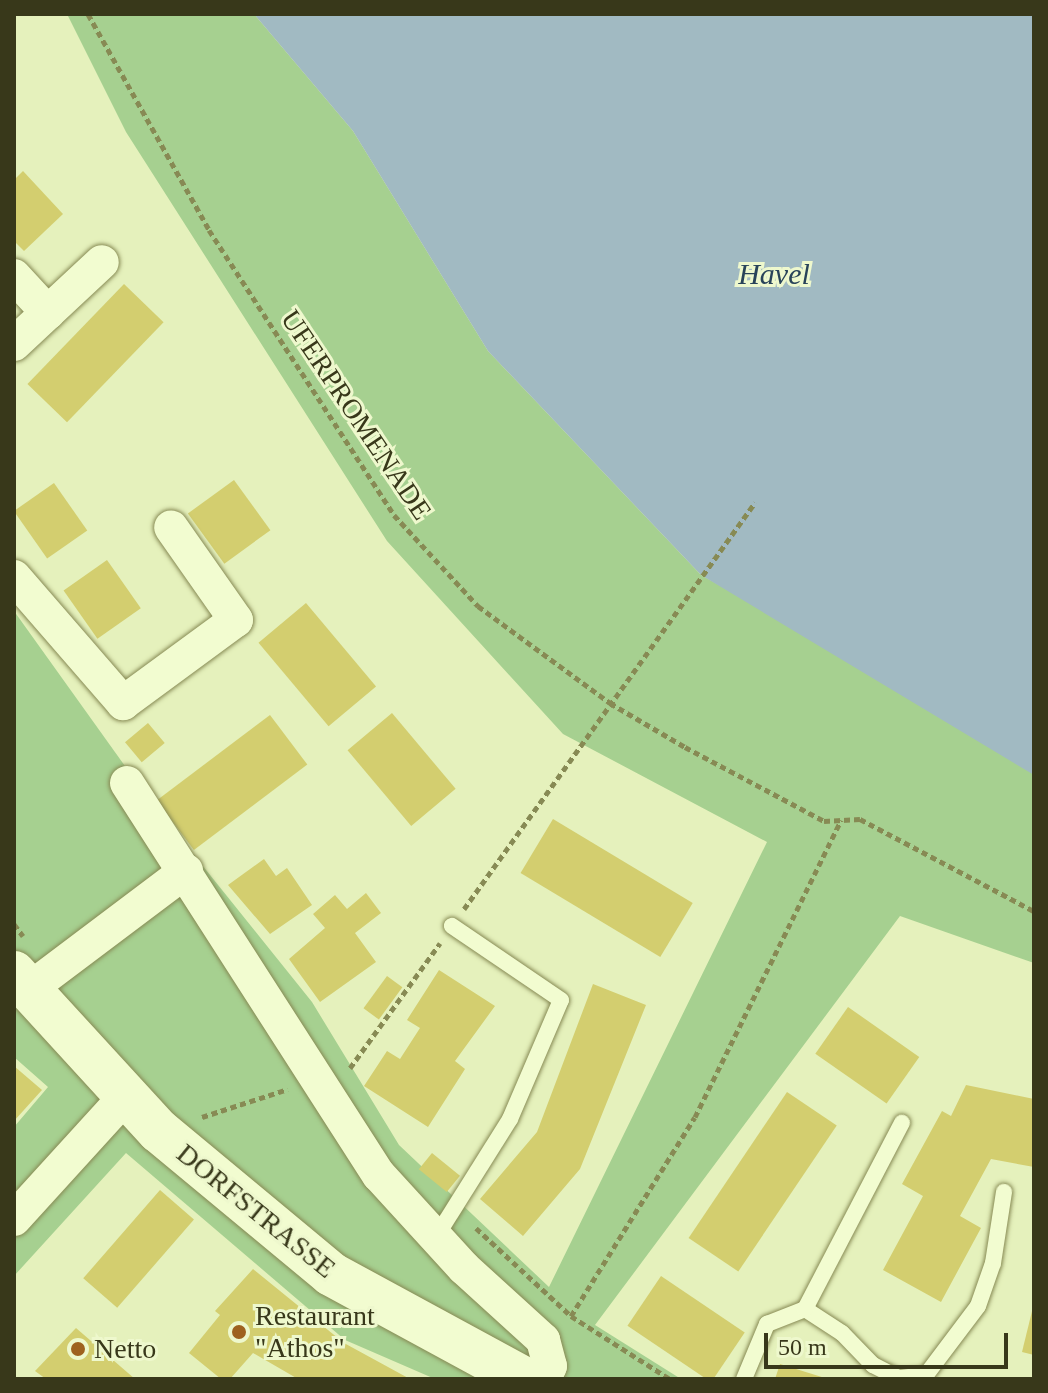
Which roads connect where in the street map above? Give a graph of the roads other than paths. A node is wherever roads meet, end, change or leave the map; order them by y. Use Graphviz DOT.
graph roads {
  1 [pos="102,262"];
  2 [pos="14,276"];
  3 [pos="48,313"];
  4 [pos="14,344"];
  5 [pos="171,527"];
  6 [pos="14,577"];
  7 [pos="127,783"];
  8 [pos="186,871"];
  9 [pos="452,926"];
  10 [pos="21,982"];
  11 [pos="125,1097"];
  12 [pos="902,1123"];
  13 [pos="1004,1192"];
  14 [pos="14,1219"];
  15 [pos="436,1237"];
  16 [pos="805,1309"];
  17 [pos="899,1378"];
  18 [pos="524,1379"];
  19 [pos="544,1379"];
  20 [pos="744,1379"];
  1 -- 3 [label="street"];
  2 -- 3 [label="street"];
  3 -- 4 [label="street"];
  5 -- 6 [label="street"];
  7 -- 8 [label="street"];
  8 -- 10 [label="street, DORFSTRASSE"];
  8 -- 15 [label="street"];
  9 -- 15 [label="lane"];
  10 -- 11 [label="main road, DORFSTRASSE"];
  11 -- 14 [label="street"];
  11 -- 18 [label="main road, DORFSTRASSE"];
  12 -- 16 [label="lane"];
  13 -- 17 [label="lane"];
  15 -- 19 [label="street"];
  16 -- 17 [label="lane"];
  16 -- 20 [label="lane"];
}
